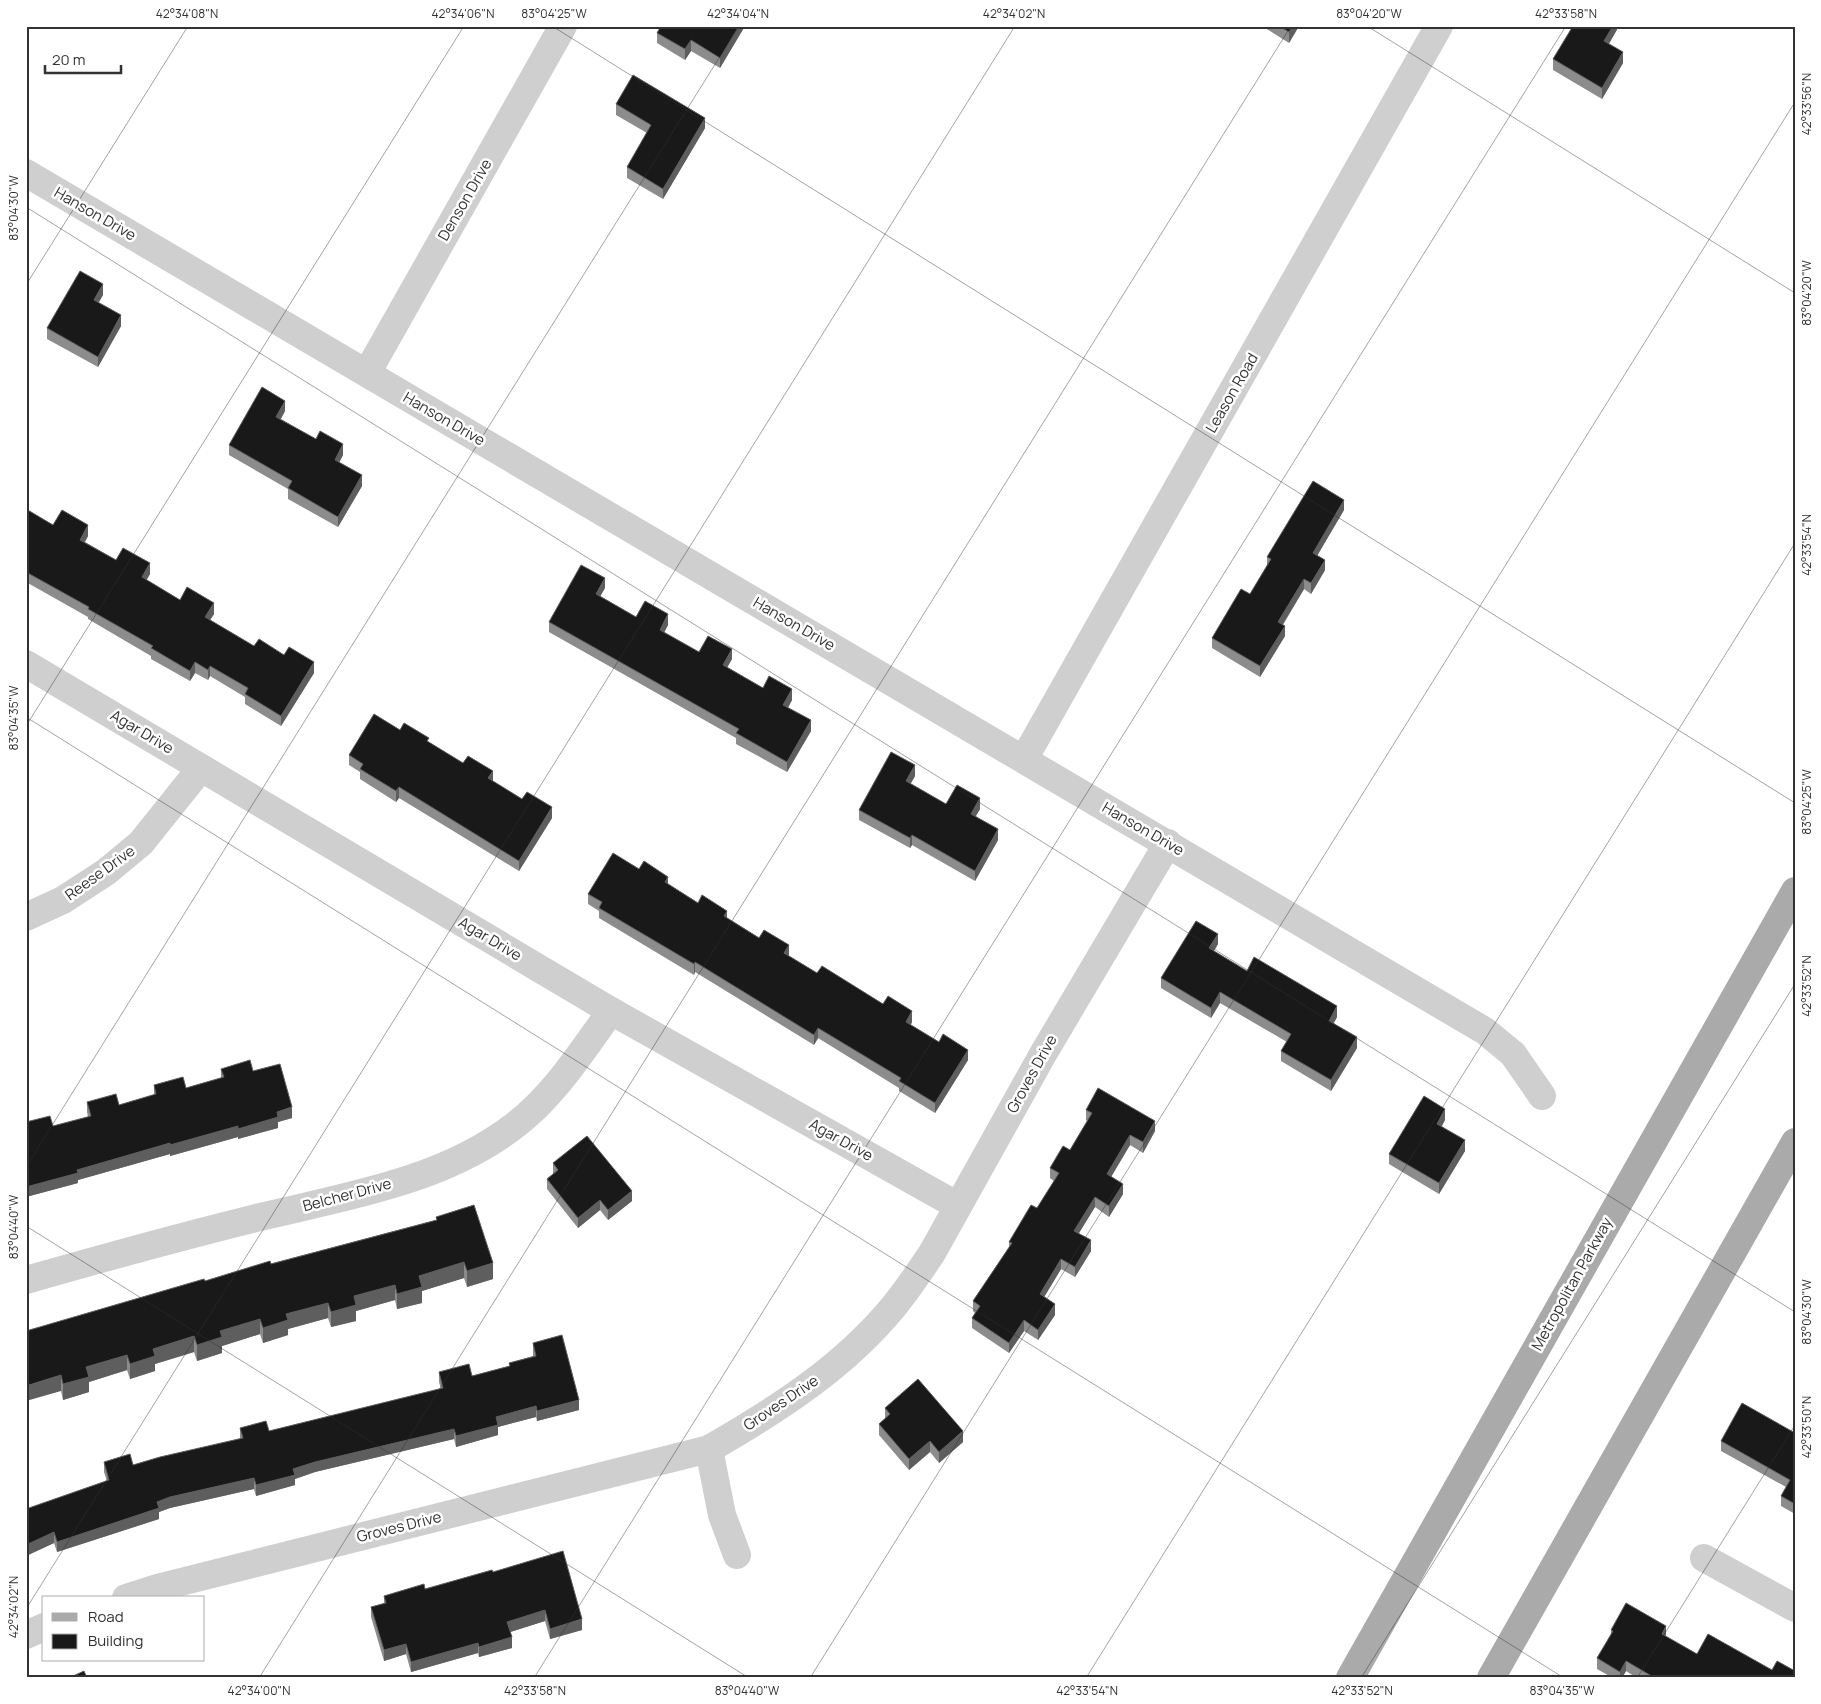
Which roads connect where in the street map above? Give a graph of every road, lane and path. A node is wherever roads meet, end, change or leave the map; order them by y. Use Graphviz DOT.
graph roads {
  1 [pos="564,26"];
  2 [pos="1440,26"];
  3 [pos="26,174"];
  4 [pos="367,373"];
  5 [pos="26,664"];
  6 [pos="1024,759"];
  7 [pos="201,768"];
  8 [pos="1168,843"];
  9 [pos="1795,891"];
  10 [pos="26,916"];
  11 [pos="611,1011"];
  12 [pos="1542,1096"];
  13 [pos="1795,1142"];
  14 [pos="958,1206"];
  15 [pos="26,1280"];
  16 [pos="709,1449"];
  17 [pos="737,1555"];
  18 [pos="1704,1558"];
  19 [pos="133,1596"];
  20 [pos="1795,1608"];
  21 [pos="42,1628"];
  22 [pos="26,1635"];
  23 [pos="1350,1678"];
  24 [pos="1491,1678"];
  1 -- 4 [label="street, Denson Drive"];
  2 -- 6 [label="street, Leason Road"];
  3 -- 4 [label="street, Hanson Drive"];
  4 -- 6 [label="street, Hanson Drive"];
  5 -- 7 [label="street, Agar Drive"];
  6 -- 8 [label="street, Hanson Drive"];
  7 -- 10 [label="street, Reese Drive"];
  7 -- 11 [label="street, Agar Drive"];
  8 -- 12 [label="street, Hanson Drive"];
  8 -- 14 [label="street, Groves Drive"];
  9 -- 23 [label="main road, Metropolitan Parkway"];
  11 -- 14 [label="street, Agar Drive"];
  11 -- 15 [label="street, Belcher Drive"];
  13 -- 24 [label="main road"];
  14 -- 16 [label="street, Groves Drive"];
  16 -- 17 [label="street"];
  16 -- 19 [label="street, Groves Drive"];
  18 -- 20 [label="street"];
  21 -- 22 [label="street"];
}
